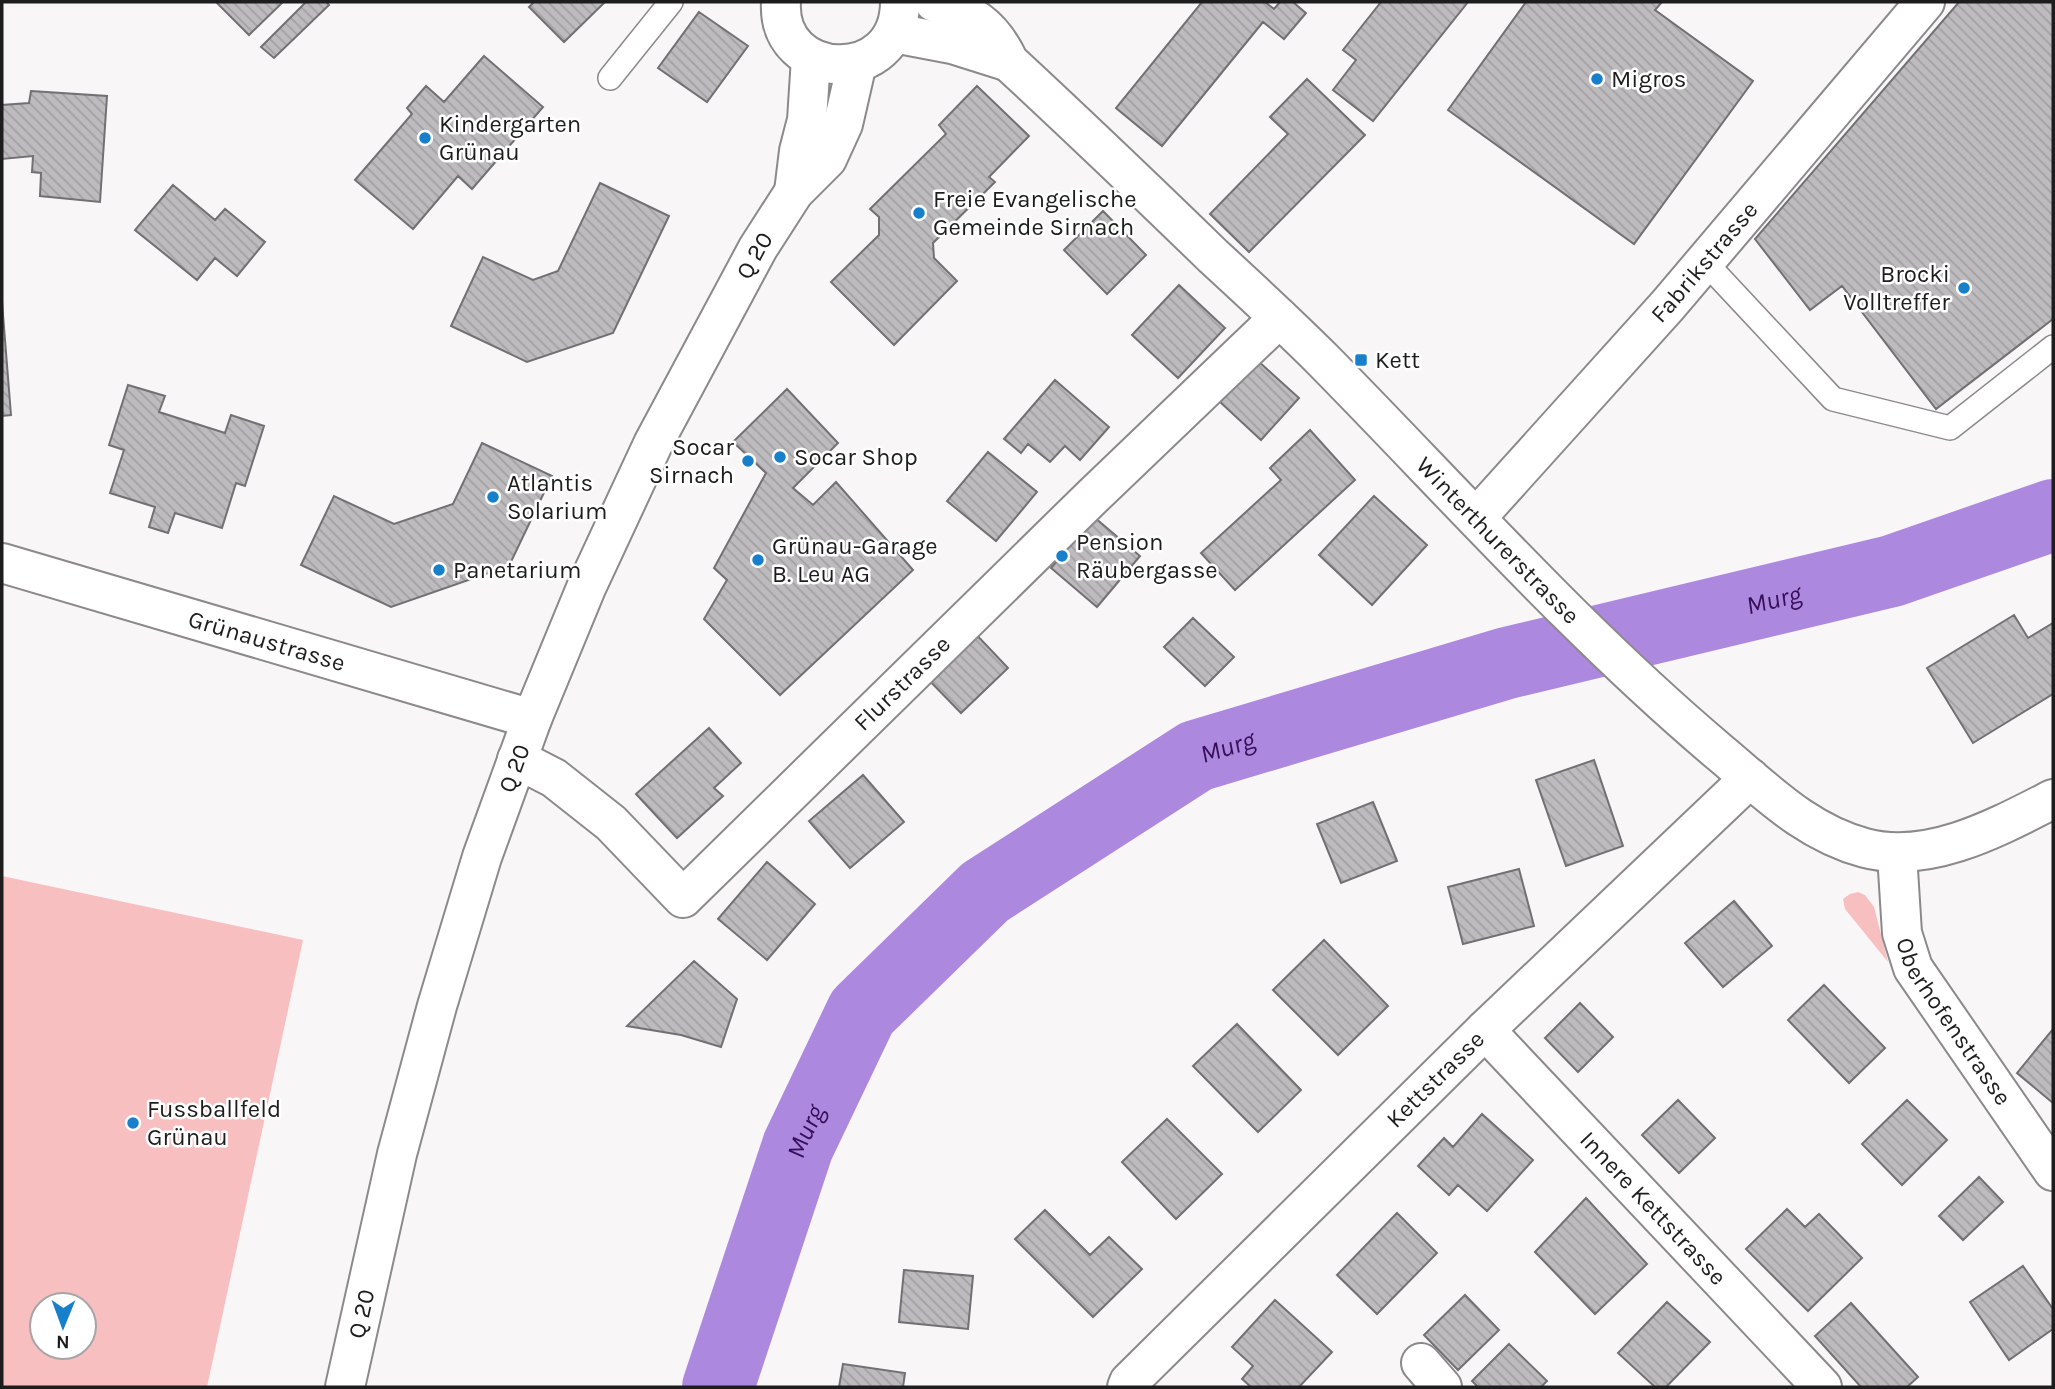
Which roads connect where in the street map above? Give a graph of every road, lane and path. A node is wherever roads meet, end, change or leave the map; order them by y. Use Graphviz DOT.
graph roads {
  1 [pos="671,2"];
  2 [pos="781,2"];
  3 [pos="934,2"];
  4 [pos="1926,2"];
  5 [pos="897,18"];
  6 [pos="811,58"];
  7 [pos="1009,62"];
  8 [pos="857,63"];
  9 [pos="610,78"];
  10 [pos="794,191"];
  11 [pos="1704,262"];
  12 [pos="1279,318"];
  13 [pos="2053,347"];
  14 [pos="1476,518"];
  15 [pos="2,563"];
  16 [pos="532,719"];
  17 [pos="517,759"];
  18 [pos="1750,778"];
  19 [pos="2053,799"];
  20 [pos="1897,854"];
  21 [pos="1485,1030"];
  22 [pos="2053,1171"];
  23 [pos="345,1387"];
  24 [pos="1127,1387"];
  25 [pos="1822,1387"];
  1 -- 9 [label="lane"];
  2 -- 6 [label="street"];
  3 -- 7 [label="street, Winterthurerstrasse"];
  4 -- 11 [label="street, Fabrikstrasse"];
  5 -- 7 [label="street, Winterthurerstrasse"];
  5 -- 8 [label="street"];
  6 -- 8 [label="street"];
  6 -- 10 [label="street, Q 20"];
  7 -- 12 [label="street, Winterthurerstrasse"];
  8 -- 10 [label="street, Q 20"];
  10 -- 16 [label="street, Q 20"];
  11 -- 13 [label="lane"];
  11 -- 14 [label="street, Fabrikstrasse"];
  12 -- 14 [label="street, Winterthurerstrasse"];
  12 -- 17 [label="street, Flurstrasse"];
  14 -- 18 [label="street, Winterthurerstrasse"];
  15 -- 16 [label="street, Grünaustrasse"];
  16 -- 17 [label="street, Q 20"];
  17 -- 23 [label="street, Q 20"];
  18 -- 20 [label="street, Winterthurerstrasse"];
  18 -- 21 [label="street, Kettstrasse"];
  19 -- 20 [label="street, Winterthurerstrasse"];
  20 -- 22 [label="street, Oberhofenstrasse"];
  21 -- 24 [label="street, Kettstrasse"];
  21 -- 25 [label="street, Innere Kettstrasse"];
}
